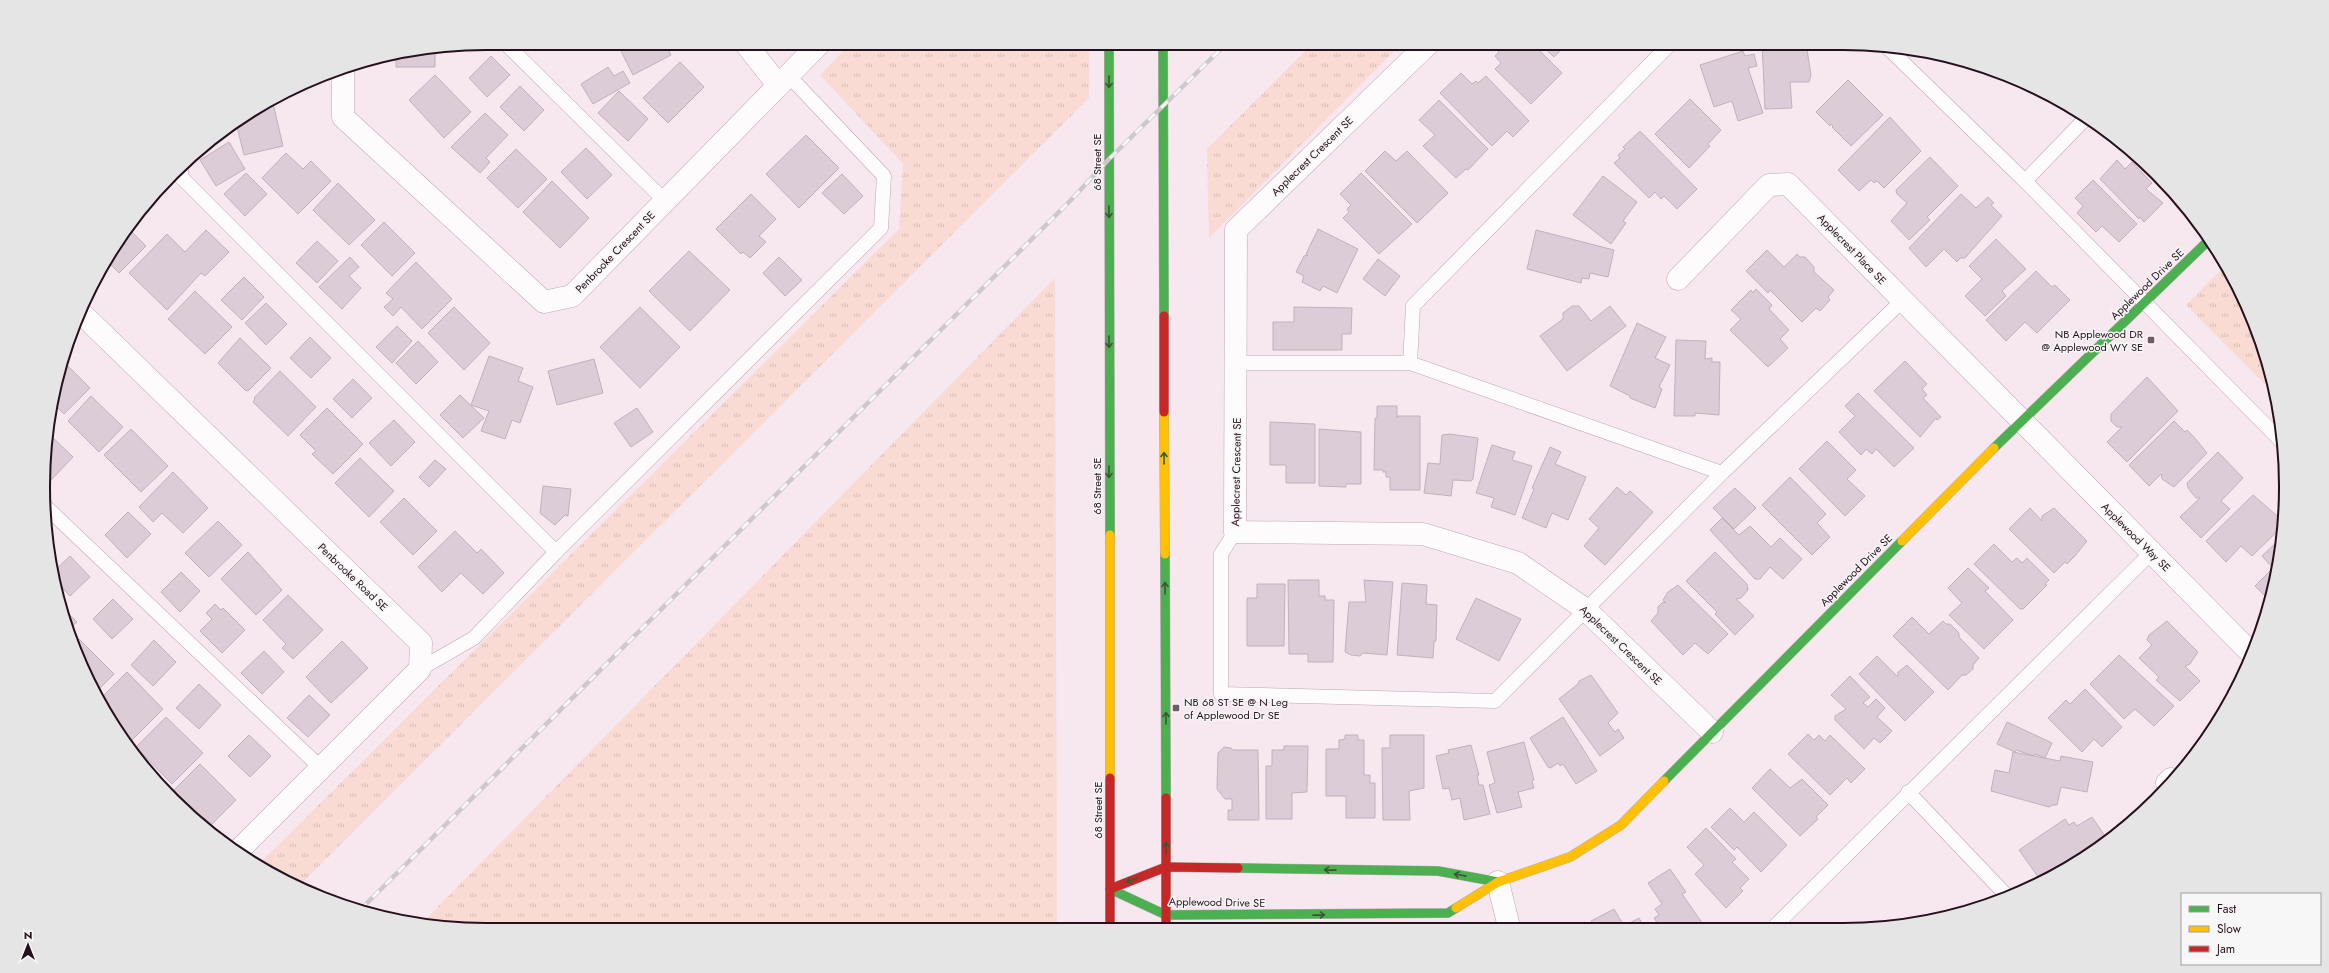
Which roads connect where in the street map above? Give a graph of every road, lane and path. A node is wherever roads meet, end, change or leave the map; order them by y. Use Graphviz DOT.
graph roads {
  1 [pos="512,50"];
  2 [pos="752,50"];
  3 [pos="813,50"];
  4 [pos="1109,50"];
  5 [pos="1163,50"];
  6 [pos="1422,50"];
  7 [pos="1663,50"];
  8 [pos="1894,53"];
  9 [pos="342,74"];
  10 [pos="783,80"];
  11 [pos="2082,122"];
  12 [pos="181,175"];
  13 [pos="2025,181"];
  14 [pos="665,201"];
  15 [pos="2205,244"];
  16 [pos="1678,279"];
  17 [pos="1902,301"];
  18 [pos="2145,304"];
  19 [pos="84,316"];
  20 [pos="1237,363"];
  21 [pos="1410,363"];
  22 [pos="2022,421"];
  23 [pos="2276,436"];
  24 [pos="1722,473"];
  25 [pos="51,512"];
  26 [pos="1235,532"];
  27 [pos="556,552"];
  28 [pos="2151,553"];
  29 [pos="1585,609"];
  30 [pos="2248,650"];
  31 [pos="420,669"];
  32 [pos="1712,732"];
  33 [pos="322,769"];
  34 [pos="1908,792"];
  35 [pos="242,847"];
  36 [pos="1166,868"];
  37 [pos="1498,882"];
  38 [pos="1110,889"];
  39 [pos="2004,892"];
  40 [pos="1166,915"];
  41 [pos="1238,916"];
  42 [pos="1110,923"];
  43 [pos="1166,923"];
  44 [pos="1231,923"];
  45 [pos="1508,923"];
  46 [pos="1777,923"];
  1 -- 14 [label="lane"];
  2 -- 10 [label="street"];
  3 -- 10 [label="street, Penbrooke Crescent SE"];
  4 -- 38 [label="main road, 68 Street SE, one-way"];
  36 -- 5 [label="main road, one-way"];
  6 -- 20 [label="street, Applecrest Crescent SE"];
  7 -- 21 [label="lane"];
  8 -- 13 [label="lane"];
  9 -- 14 [label="street, Penbrooke Crescent SE"];
  10 -- 14 [label="street, Penbrooke Crescent SE"];
  10 -- 27 [label="lane"];
  11 -- 13 [label="lane"];
  12 -- 27 [label="lane"];
  13 -- 18 [label="lane"];
  15 -- 18 [label="main road, Applewood Drive SE"];
  16 -- 17 [label="street, Applecrest Place SE"];
  17 -- 22 [label="street, Applecrest Place SE"];
  17 -- 24 [label="lane"];
  18 -- 22 [label="main road, Applewood Drive SE"];
  18 -- 23 [label="lane"];
  19 -- 31 [label="street, Penbrooke Road SE"];
  20 -- 21 [label="lane"];
  20 -- 26 [label="street, Applecrest Crescent SE"];
  21 -- 24 [label="lane"];
  22 -- 28 [label="street, Applewood Way SE"];
  22 -- 32 [label="main road, Applewood Drive SE"];
  24 -- 29 [label="lane"];
  25 -- 33 [label="lane"];
  26 -- 29 [label="street, Applecrest Crescent SE"];
  26 -- 29 [label="lane"];
  27 -- 31 [label="lane"];
  28 -- 30 [label="street, Applewood Way SE"];
  28 -- 34 [label="lane"];
  29 -- 32 [label="street, Applecrest Crescent SE"];
  31 -- 33 [label="street"];
  32 -- 37 [label="main road, Applewood Drive SE"];
  33 -- 35 [label="street"];
  34 -- 39 [label="lane"];
  34 -- 46 [label="lane"];
  37 -- 36 [label="main road, Applewood Drive SE, one-way"];
  36 -- 38 [label="main road, Applewood Drive SE, one-way"];
  36 -- 40 [label="main road"];
  41 -- 37 [label="main road, Applewood Drive SE, one-way"];
  37 -- 45 [label="street"];
  38 -- 40 [label="main road, Applewood Drive SE"];
  38 -- 42 [label="main road, 68 Street SE"];
  40 -- 41 [label="main road, Applewood Drive SE"];
  40 -- 43 [label="main road"];
  41 -- 44 [label="main road"];
}
